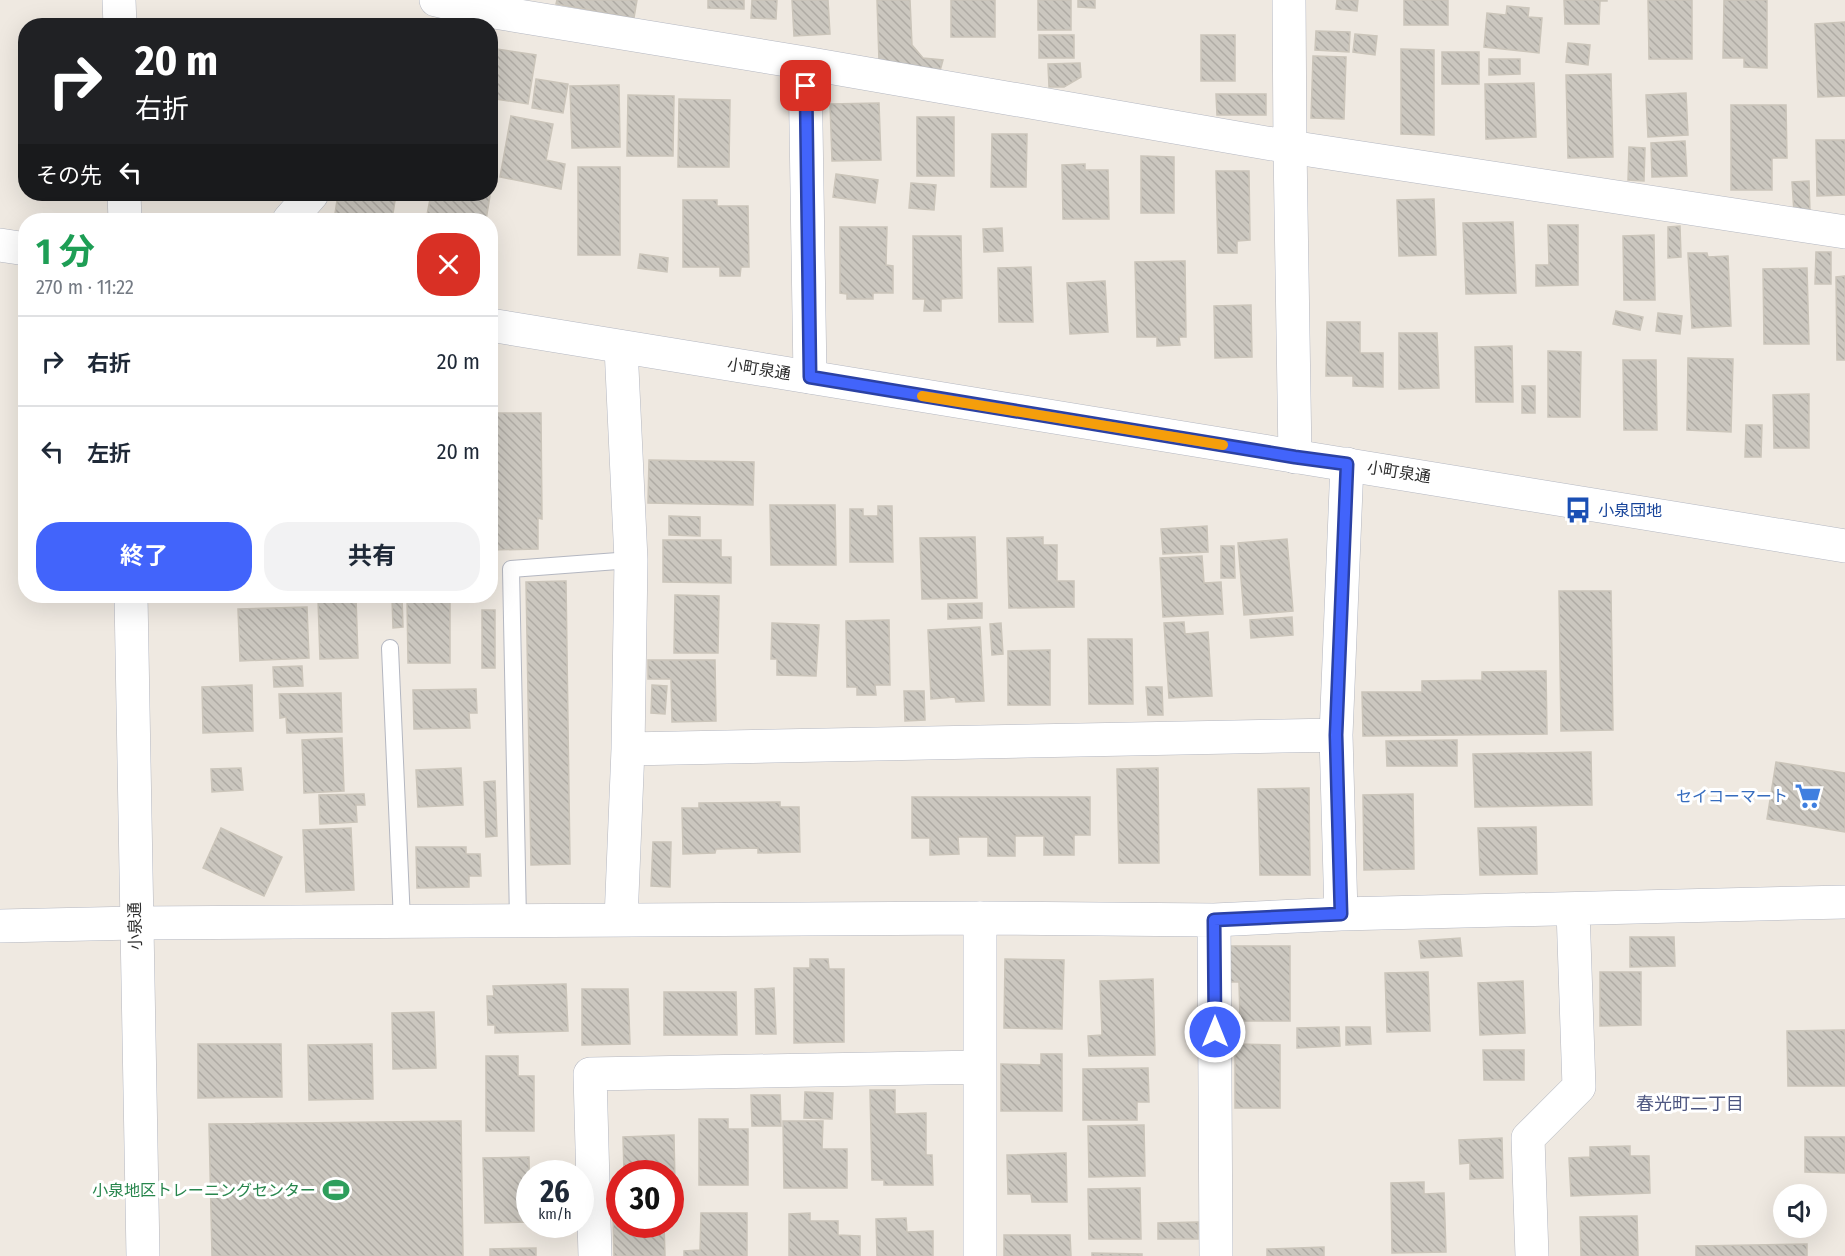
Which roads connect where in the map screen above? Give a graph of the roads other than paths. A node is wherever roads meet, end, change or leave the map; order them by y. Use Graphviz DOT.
graph roads {
  1 [pos="119,0"];
  2 [pos="436,0"];
  3 [pos="1289,0"];
  4 [pos="467,11"];
  5 [pos="120,18"];
  6 [pos="805,63"];
  7 [pos="1290,147"];
  8 [pos="306,201"];
  9 [pos="295,213"];
  10 [pos="1845,232"];
  11 [pos="0,245"];
  12 [pos="18,248"];
  13 [pos="498,326"];
  14 [pos="621,347"];
  15 [pos="810,377"];
  16 [pos="1295,457"];
  17 [pos="1347,464"];
  18 [pos="1845,546"];
  19 [pos="631,560"];
  20 [pos="131,603"];
  21 [pos="390,648"];
  22 [pos="1336,735"];
  23 [pos="628,749"];
  24 [pos="1845,902"];
  25 [pos="1573,910"];
  26 [pos="1341,914"];
  27 [pos="980,918"];
  28 [pos="518,920"];
  29 [pos="621,920"];
  30 [pos="1214,920"];
  31 [pos="402,921"];
  32 [pos="135,923"];
  33 [pos="0,926"];
  34 [pos="980,1067"];
  35 [pos="142,1256"];
  36 [pos="595,1256"];
  37 [pos="980,1256"];
  38 [pos="1216,1256"];
  39 [pos="1532,1256"];
  1 -- 5 [label="street"];
  2 -- 4 [label="street"];
  3 -- 7 [label="street"];
  4 -- 6 [label="street"];
  6 -- 7 [label="street"];
  6 -- 15 [label="street"];
  7 -- 10 [label="street"];
  7 -- 16 [label="street"];
  8 -- 9 [label="street"];
  11 -- 12 [label="street"];
  13 -- 14 [label="street, 小町泉通"];
  14 -- 15 [label="street, 小町泉通"];
  14 -- 19 [label="street"];
  15 -- 16 [label="street, 小町泉通"];
  16 -- 17 [label="street, 小町泉通"];
  17 -- 18 [label="street, 小町泉通"];
  17 -- 22 [label="street"];
  19 -- 23 [label="street"];
  19 -- 28 [label="lane"];
  20 -- 32 [label="street, 小泉通"];
  21 -- 31 [label="lane"];
  22 -- 23 [label="street"];
  22 -- 26 [label="street"];
  23 -- 29 [label="street"];
  24 -- 25 [label="street"];
  25 -- 26 [label="street"];
  25 -- 39 [label="street"];
  26 -- 30 [label="street"];
  27 -- 29 [label="street"];
  27 -- 30 [label="street"];
  27 -- 34 [label="street"];
  28 -- 29 [label="street"];
  28 -- 31 [label="street"];
  30 -- 38 [label="street"];
  31 -- 32 [label="street"];
  32 -- 33 [label="street"];
  32 -- 35 [label="street, 小泉通"];
  34 -- 36 [label="street"];
  34 -- 37 [label="street"];
}
